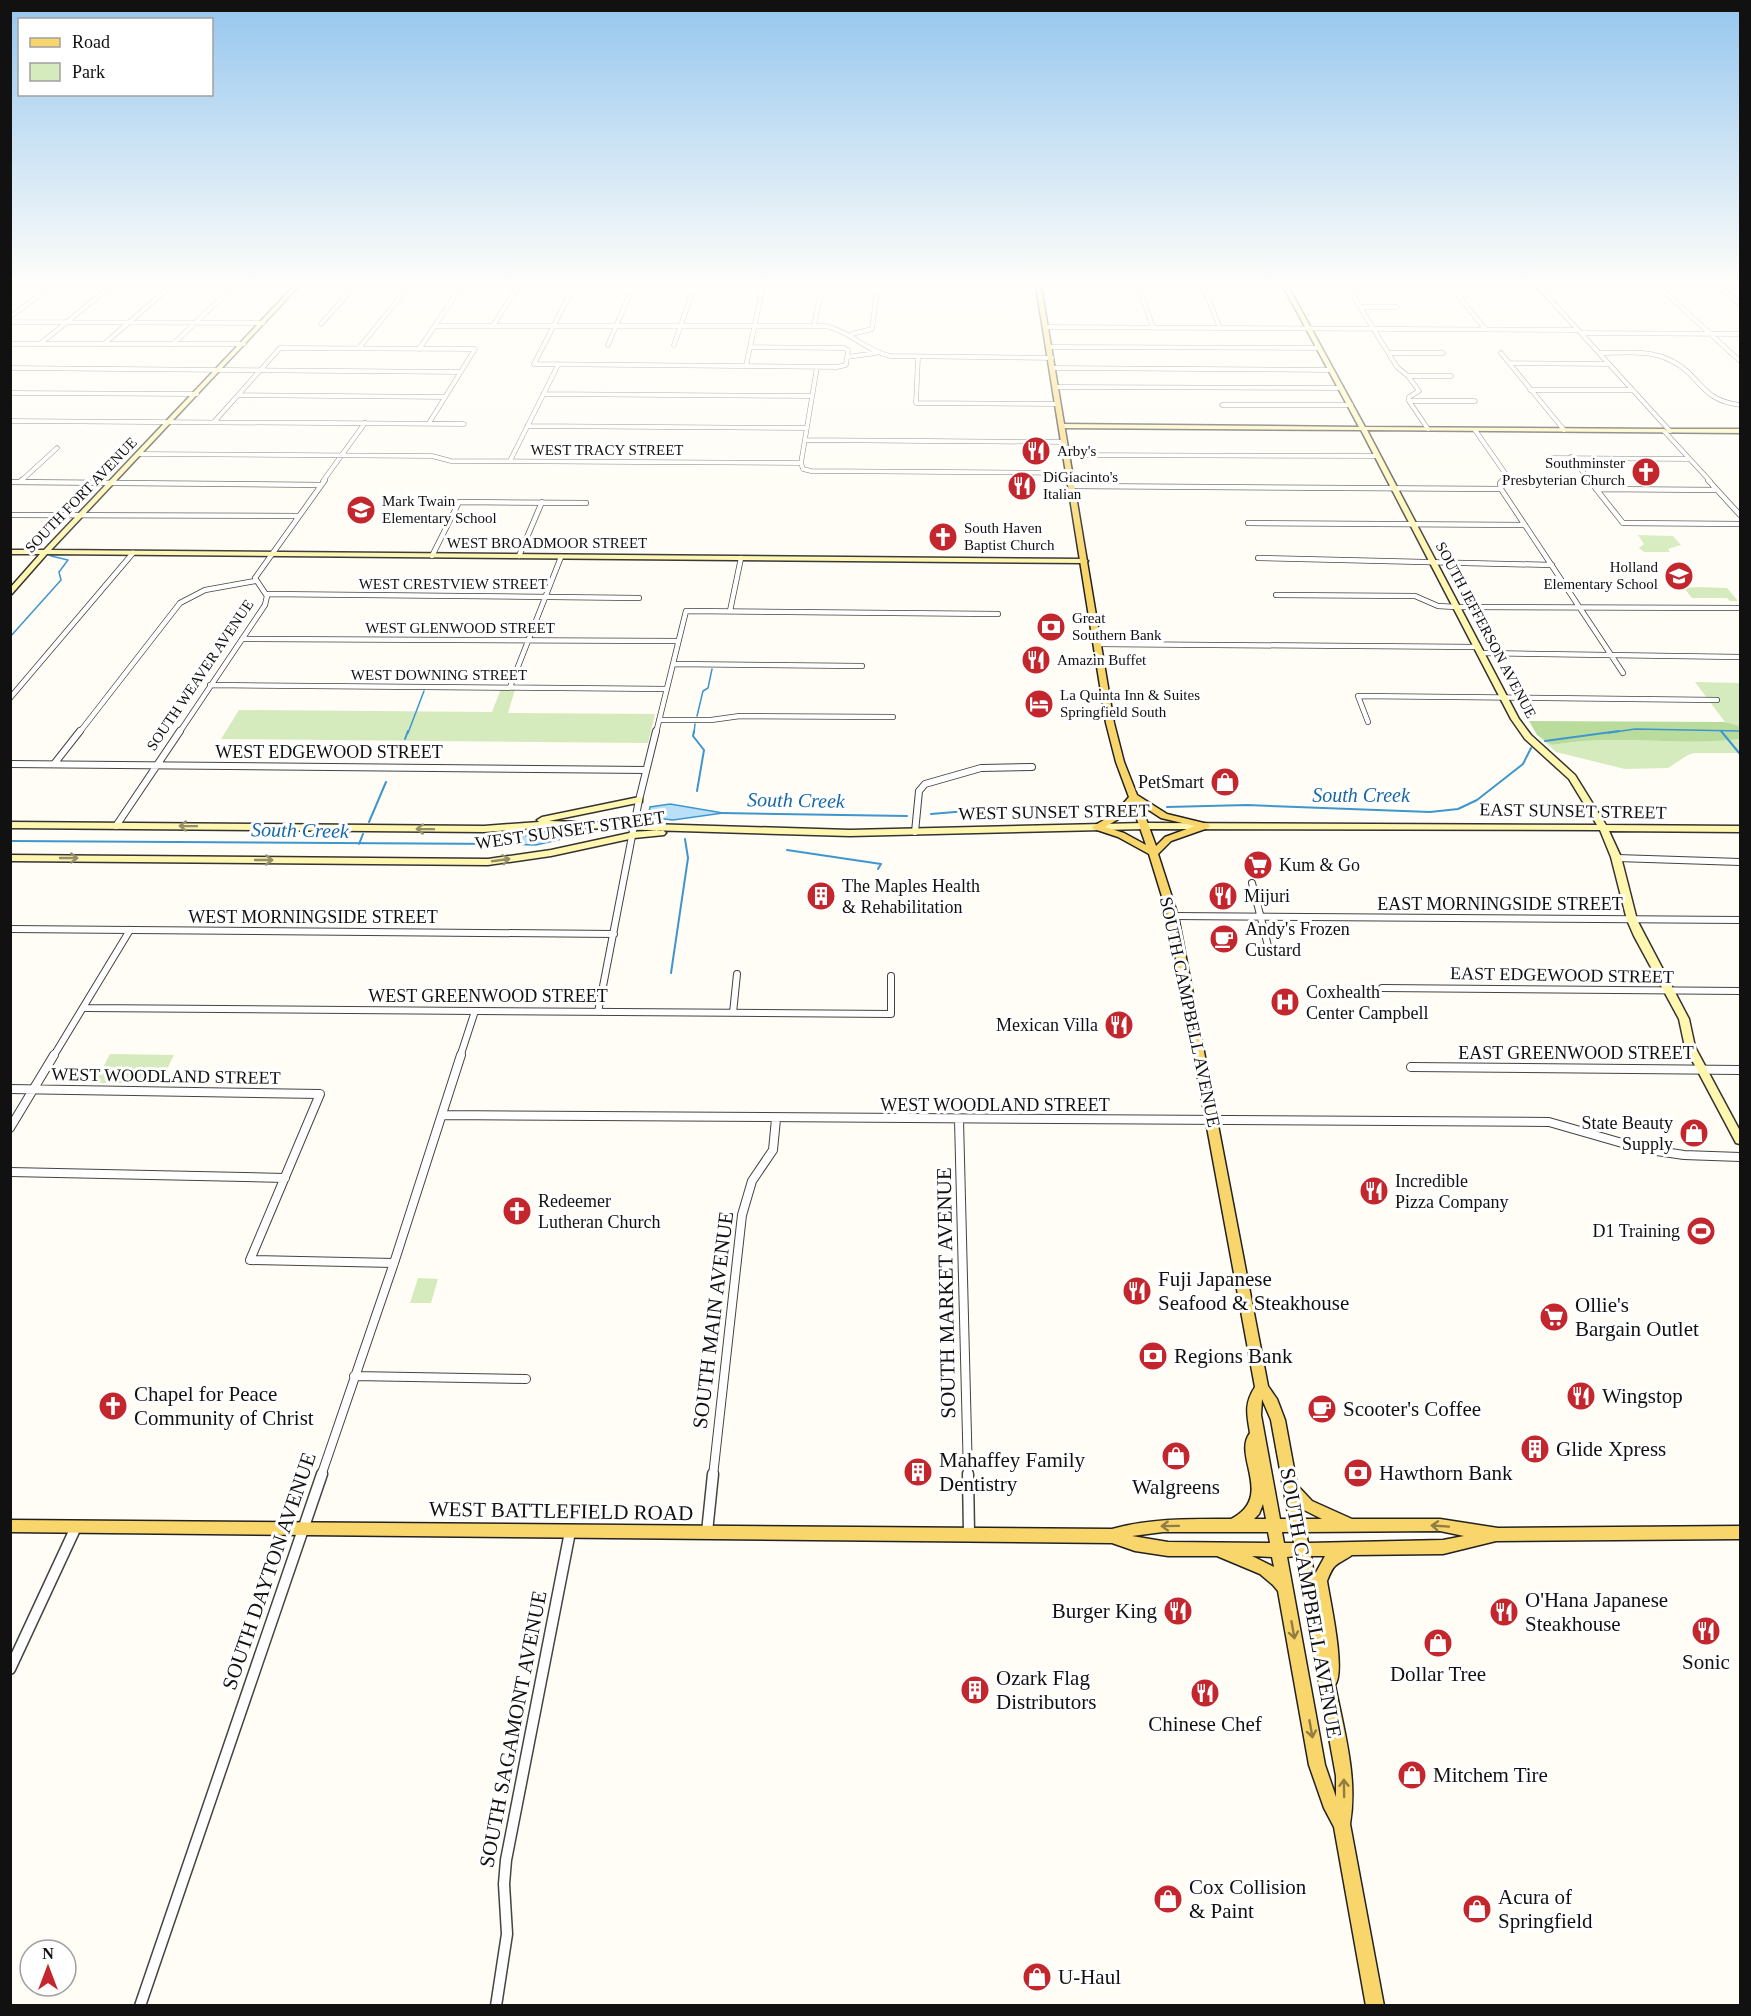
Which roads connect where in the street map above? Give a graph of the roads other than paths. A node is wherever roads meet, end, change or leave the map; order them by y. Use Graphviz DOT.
graph roads {
  1 [pos="211,380"];
  2 [pos="251,380"];
  3 [pos="456,380"];
  4 [pos="550,380"];
  5 [pos="815,380"];
  6 [pos="917,380"];
  7 [pos="1055,380"];
  8 [pos="1337,380"];
  9 [pos="1411,380"];
  10 [pos="1522,380"];
  11 [pos="1624,380"];
  12 [pos="1693,380"];
  13 [pos="1056,387"];
  14 [pos="1341,388"];
  15 [pos="1530,390"];
  16 [pos="1633,390"];
  17 [pos="10,393"];
  18 [pos="197,394"];
  19 [pos="543,394"];
  20 [pos="238,395"];
  21 [pos="812,396"];
  22 [pos="445,397"];
  23 [pos="1409,401"];
  24 [pos="1475,401"];
  25 [pos="1058,404"];
  26 [pos="1222,405"];
  27 [pos="1351,405"];
  28 [pos="1740,405"];
  29 [pos="10,421"];
  30 [pos="171,422"];
  31 [pos="214,422"];
  32 [pos="365,423"];
  33 [pos="429,423"];
  34 [pos="464,424"];
  35 [pos="527,426"];
  36 [pos="1062,426"];
  37 [pos="1362,427"];
  38 [pos="807,428"];
  39 [pos="1428,429"];
  40 [pos="1475,430"];
  41 [pos="1563,430"];
  42 [pos="1667,431"];
  43 [pos="1740,431"];
  44 [pos="805,440"];
  45 [pos="1065,442"];
  46 [pos="57,448"];
  47 [pos="140,454"];
  48 [pos="343,455"];
  49 [pos="1067,455"];
  50 [pos="1378,456"];
  51 [pos="1571,457"];
  52 [pos="1550,458"];
  53 [pos="1689,459"];
  54 [pos="510,461"];
  55 [pos="801,463"];
  56 [pos="1070,473"];
  57 [pos="10,482"];
  58 [pos="20,482"];
  59 [pos="112,483"];
  60 [pos="321,485"];
  61 [pos="1072,486"];
  62 [pos="1395,488"];
  63 [pos="1501,489"];
  64 [pos="1596,489"];
  65 [pos="1717,490"];
  66 [pos="542,502"];
  67 [pos="586,503"];
  68 [pos="10,515"];
  69 [pos="81,515"];
  70 [pos="299,516"];
  71 [pos="1740,516"];
  72 [pos="1248,523"];
  73 [pos="1412,524"];
  74 [pos="1740,524"];
  75 [pos="1526,525"];
  76 [pos="10,552"];
  77 [pos="45,552"];
  78 [pos="133,553"];
  79 [pos="272,555"];
  80 [pos="432,556"];
  81 [pos="519,556"];
  82 [pos="561,557"];
  83 [pos="741,558"];
  84 [pos="1258,558"];
  85 [pos="1084,561"];
  86 [pos="1433,564"];
  87 [pos="1552,565"];
  88 [pos="255,581"];
  89 [pos="11,593"];
  90 [pos="266,594"];
  91 [pos="1276,595"];
  92 [pos="546,597"];
  93 [pos="639,597"];
  94 [pos="1456,608"];
  95 [pos="1580,608"];
  96 [pos="1740,608"];
  97 [pos="730,611"];
  98 [pos="998,614"];
  99 [pos="242,639"];
  100 [pos="529,640"];
  101 [pos="678,641"];
  102 [pos="1097,644"];
  103 [pos="1480,650"];
  104 [pos="1610,654"];
  105 [pos="1740,657"];
  106 [pos="673,664"];
  107 [pos="862,666"];
  108 [pos="1623,673"];
  109 [pos="210,685"];
  110 [pos="510,687"];
  111 [pos="667,689"];
  112 [pos="10,698"];
  113 [pos="1504,698"];
  114 [pos="1717,700"];
  115 [pos="893,717"];
  116 [pos="659,720"];
  117 [pos="1368,722"];
  118 [pos="10,764"];
  119 [pos="54,764"];
  120 [pos="155,766"];
  121 [pos="1032,767"];
  122 [pos="646,770"];
  123 [pos="1134,797"];
  124 [pos="639,800"];
  125 [pos="10,825"];
  126 [pos="116,826"];
  127 [pos="1145,826"];
  128 [pos="1205,826"];
  129 [pos="1406,826"];
  130 [pos="1097,827"];
  131 [pos="1603,828"];
  132 [pos="484,829"];
  133 [pos="1740,829"];
  134 [pos="635,831"];
  135 [pos="915,832"];
  136 [pos="1154,853"];
  137 [pos="10,858"];
  138 [pos="1617,858"];
  139 [pos="1740,862"];
  140 [pos="1252,883"];
  141 [pos="1173,916"];
  142 [pos="1260,917"];
  143 [pos="1632,920"];
  144 [pos="1740,920"];
  145 [pos="10,929"];
  146 [pos="130,930"];
  147 [pos="614,934"];
  148 [pos="1270,954"];
  149 [pos="737,974"];
  150 [pos="891,976"];
  151 [pos="1382,988"];
  152 [pos="1670,991"];
  153 [pos="1740,991"];
  154 [pos="85,1008"];
  155 [pos="475,1011"];
  156 [pos="598,1012"];
  157 [pos="733,1013"];
  158 [pos="1411,1067"];
  159 [pos="1701,1069"];
  160 [pos="1740,1070"];
  161 [pos="10,1089"];
  162 [pos="34,1089"];
  163 [pos="441,1115"];
  164 [pos="776,1119"];
  165 [pos="960,1120"];
  166 [pos="1214,1122"];
  167 [pos="10,1128"];
  168 [pos="1740,1140"];
  169 [pos="1740,1157"];
  170 [pos="10,1172"];
  171 [pos="285,1178"];
  172 [pos="394,1263"];
  173 [pos="354,1376"];
  174 [pos="526,1379"];
  175 [pos="1262,1388"];
  176 [pos="1256,1426"];
  177 [pos="1290,1485"];
  178 [pos="10,1526"];
  179 [pos="76,1527"];
  180 [pos="1228,1527"];
  181 [pos="1298,1527"];
  182 [pos="1353,1527"];
  183 [pos="1275,1528"];
  184 [pos="303,1529"];
  185 [pos="570,1532"];
  186 [pos="1740,1532"];
  187 [pos="707,1533"];
  188 [pos="1498,1535"];
  189 [pos="969,1536"];
  190 [pos="1112,1536"];
  191 [pos="1358,1549"];
  192 [pos="1215,1550"];
  193 [pos="1279,1550"];
  194 [pos="1303,1550"];
  195 [pos="1286,1589"];
  196 [pos="10,1669"];
  197 [pos="1329,1694"];
  198 [pos="1342,1824"];
  199 [pos="140,2006"];
  200 [pos="496,2006"];
  201 [pos="1375,2006"];
  1 -- 18 [label="street, SOUTH FORT AVENUE"];
  2 -- 20 [label="street"];
  3 -- 22 [label="street"];
  4 -- 19 [label="street"];
  5 -- 21 [label="street"];
  6 -- 25 [label="street"];
  7 -- 13 [label="main road, SOUTH CAMPBELL AVENUE"];
  8 -- 14 [label="street, SOUTH JEFFERSON AVENUE"];
  9 -- 23 [label="street"];
  10 -- 15 [label="street"];
  11 -- 16 [label="street"];
  12 -- 28 [label="street"];
  13 -- 14 [label="street"];
  13 -- 25 [label="main road, SOUTH CAMPBELL AVENUE"];
  14 -- 27 [label="street, SOUTH JEFFERSON AVENUE"];
  15 -- 16 [label="street"];
  15 -- 41 [label="street"];
  16 -- 42 [label="street"];
  17 -- 18 [label="street"];
  18 -- 30 [label="street, SOUTH FORT AVENUE"];
  19 -- 21 [label="street"];
  19 -- 35 [label="street"];
  20 -- 22 [label="street"];
  20 -- 31 [label="street"];
  21 -- 38 [label="street"];
  22 -- 33 [label="street"];
  23 -- 24 [label="street"];
  23 -- 39 [label="street"];
  25 -- 36 [label="main road, SOUTH CAMPBELL AVENUE"];
  26 -- 27 [label="street"];
  27 -- 37 [label="street, SOUTH JEFFERSON AVENUE"];
  29 -- 30 [label="street"];
  30 -- 31 [label="street"];
  30 -- 47 [label="street, SOUTH FORT AVENUE"];
  31 -- 32 [label="street"];
  32 -- 33 [label="street"];
  32 -- 48 [label="street, SOUTH WEAVER AVENUE"];
  33 -- 34 [label="street"];
  35 -- 38 [label="street"];
  35 -- 54 [label="street"];
  36 -- 37 [label="street"];
  36 -- 45 [label="main road, SOUTH CAMPBELL AVENUE"];
  37 -- 39 [label="street"];
  37 -- 50 [label="street, SOUTH JEFFERSON AVENUE"];
  38 -- 44 [label="street"];
  39 -- 40 [label="street"];
  40 -- 41 [label="street"];
  40 -- 63 [label="street"];
  41 -- 42 [label="street"];
  42 -- 43 [label="street"];
  42 -- 53 [label="street"];
  44 -- 45 [label="street"];
  44 -- 55 [label="street"];
  45 -- 49 [label="main road, SOUTH CAMPBELL AVENUE"];
  46 -- 58 [label="street"];
  47 -- 48 [label="street, WEST TRACY STREET"];
  47 -- 59 [label="street, SOUTH FORT AVENUE"];
  48 -- 54 [label="street, WEST TRACY STREET"];
  48 -- 60 [label="street, SOUTH WEAVER AVENUE"];
  49 -- 50 [label="street"];
  49 -- 56 [label="main road, SOUTH CAMPBELL AVENUE"];
  50 -- 62 [label="street, SOUTH JEFFERSON AVENUE"];
  51 -- 52 [label="street"];
  51 -- 53 [label="street"];
  51 -- 64 [label="street"];
  53 -- 65 [label="street"];
  54 -- 55 [label="street, WEST TRACY STREET"];
  55 -- 56 [label="street, WEST TRACY STREET"];
  56 -- 61 [label="main road, SOUTH CAMPBELL AVENUE"];
  57 -- 58 [label="street"];
  58 -- 59 [label="street"];
  59 -- 60 [label="street"];
  59 -- 69 [label="street, SOUTH FORT AVENUE"];
  60 -- 70 [label="street, SOUTH WEAVER AVENUE"];
  61 -- 62 [label="street"];
  61 -- 85 [label="main road, SOUTH CAMPBELL AVENUE"];
  62 -- 63 [label="street"];
  62 -- 73 [label="street, SOUTH JEFFERSON AVENUE"];
  63 -- 75 [label="street"];
  64 -- 65 [label="street"];
  64 -- 74 [label="street"];
  65 -- 71 [label="street"];
  66 -- 67 [label="street"];
  66 -- 80 [label="street"];
  66 -- 81 [label="street"];
  68 -- 69 [label="street"];
  69 -- 70 [label="street"];
  69 -- 77 [label="street, SOUTH FORT AVENUE"];
  70 -- 79 [label="street, SOUTH WEAVER AVENUE"];
  72 -- 73 [label="street"];
  73 -- 75 [label="street"];
  73 -- 86 [label="street, SOUTH JEFFERSON AVENUE"];
  75 -- 87 [label="street"];
  76 -- 77 [label="street, WEST BROADMOOR STREET"];
  77 -- 78 [label="street, WEST BROADMOOR STREET"];
  77 -- 89 [label="street, SOUTH FORT AVENUE"];
  78 -- 79 [label="street, WEST BROADMOOR STREET"];
  78 -- 112 [label="street"];
  79 -- 80 [label="street, WEST BROADMOOR STREET"];
  79 -- 88 [label="street, SOUTH WEAVER AVENUE"];
  80 -- 81 [label="street, WEST BROADMOOR STREET"];
  81 -- 82 [label="street, WEST BROADMOOR STREET"];
  82 -- 83 [label="street, WEST BROADMOOR STREET"];
  82 -- 92 [label="street"];
  83 -- 85 [label="street, WEST BROADMOOR STREET"];
  83 -- 97 [label="street"];
  84 -- 86 [label="street"];
  85 -- 102 [label="main road, SOUTH CAMPBELL AVENUE"];
  86 -- 87 [label="street"];
  86 -- 94 [label="street, SOUTH JEFFERSON AVENUE"];
  87 -- 95 [label="street"];
  88 -- 90 [label="street, SOUTH WEAVER AVENUE"];
  88 -- 119 [label="street"];
  90 -- 92 [label="street, WEST CRESTVIEW STREET"];
  90 -- 99 [label="street, SOUTH WEAVER AVENUE"];
  91 -- 94 [label="street"];
  92 -- 93 [label="street, WEST CRESTVIEW STREET"];
  92 -- 100 [label="street"];
  94 -- 95 [label="street"];
  94 -- 103 [label="street, SOUTH JEFFERSON AVENUE"];
  95 -- 96 [label="street"];
  95 -- 104 [label="street"];
  97 -- 98 [label="street"];
  97 -- 101 [label="street"];
  99 -- 100 [label="street, WEST GLENWOOD STREET"];
  99 -- 109 [label="street, SOUTH WEAVER AVENUE"];
  100 -- 101 [label="street, WEST GLENWOOD STREET"];
  100 -- 110 [label="street"];
  101 -- 106 [label="street"];
  102 -- 103 [label="street"];
  102 -- 123 [label="main road, SOUTH CAMPBELL AVENUE"];
  103 -- 104 [label="street"];
  103 -- 113 [label="street, SOUTH JEFFERSON AVENUE"];
  104 -- 105 [label="street"];
  104 -- 108 [label="street"];
  106 -- 107 [label="street"];
  106 -- 111 [label="street"];
  109 -- 110 [label="street, WEST DOWNING STREET"];
  109 -- 120 [label="street, SOUTH WEAVER AVENUE"];
  110 -- 111 [label="street, WEST DOWNING STREET"];
  111 -- 116 [label="street"];
  113 -- 114 [label="street"];
  113 -- 117 [label="street"];
  113 -- 131 [label="street, SOUTH JEFFERSON AVENUE"];
  115 -- 116 [label="street"];
  116 -- 122 [label="street"];
  118 -- 119 [label="street, WEST EDGEWOOD STREET"];
  119 -- 120 [label="street, WEST EDGEWOOD STREET"];
  120 -- 122 [label="street, WEST EDGEWOOD STREET"];
  120 -- 126 [label="street, SOUTH WEAVER AVENUE"];
  121 -- 135 [label="street"];
  122 -- 124 [label="street"];
  123 -- 127 [label="main road, SOUTH CAMPBELL AVENUE"];
  123 -- 128 [label="main road"];
  123 -- 130 [label="main road"];
  124 -- 132 [label="street"];
  124 -- 134 [label="street"];
  125 -- 126 [label="street, WEST SUNSET STREET"];
  132 -- 126 [label="street, WEST SUNSET STREET, one-way"];
  127 -- 128 [label="street, WEST SUNSET STREET"];
  127 -- 130 [label="street, WEST SUNSET STREET"];
  127 -- 136 [label="main road, SOUTH CAMPBELL AVENUE"];
  128 -- 129 [label="street, WEST SUNSET STREET"];
  128 -- 136 [label="main road"];
  129 -- 131 [label="street, EAST SUNSET STREET"];
  130 -- 135 [label="street, WEST SUNSET STREET"];
  130 -- 136 [label="main road"];
  131 -- 133 [label="street, EAST SUNSET STREET"];
  131 -- 138 [label="street, SOUTH JEFFERSON AVENUE"];
  132 -- 134 [label="street, WEST SUNSET STREET"];
  134 -- 135 [label="street, WEST SUNSET STREET"];
  137 -- 134 [label="street, WEST SUNSET STREET, one-way"];
  134 -- 147 [label="street"];
  136 -- 141 [label="main road, SOUTH CAMPBELL AVENUE"];
  138 -- 139 [label="street"];
  138 -- 143 [label="street, SOUTH JEFFERSON AVENUE"];
  140 -- 142 [label="street"];
  141 -- 142 [label="street"];
  141 -- 166 [label="main road, SOUTH CAMPBELL AVENUE"];
  142 -- 143 [label="street, EAST MORNINGSIDE STREET"];
  142 -- 148 [label="street"];
  143 -- 144 [label="street, EAST MORNINGSIDE STREET"];
  143 -- 152 [label="street, SOUTH JEFFERSON AVENUE"];
  145 -- 146 [label="street, WEST MORNINGSIDE STREET"];
  146 -- 147 [label="street, WEST MORNINGSIDE STREET"];
  146 -- 154 [label="street"];
  147 -- 156 [label="street"];
  149 -- 157 [label="street"];
  150 -- 157 [label="street, WEST GREENWOOD STREET"];
  151 -- 152 [label="street, EAST EDGEWOOD STREET"];
  152 -- 153 [label="street, EAST EDGEWOOD STREET"];
  152 -- 159 [label="street, SOUTH JEFFERSON AVENUE"];
  154 -- 155 [label="street, WEST GREENWOOD STREET"];
  154 -- 162 [label="street"];
  155 -- 156 [label="street, WEST GREENWOOD STREET"];
  155 -- 163 [label="street, SOUTH DAYTON AVENUE"];
  156 -- 157 [label="street, WEST GREENWOOD STREET"];
  158 -- 159 [label="street, EAST GREENWOOD STREET"];
  159 -- 160 [label="street, EAST GREENWOOD STREET"];
  159 -- 168 [label="street, SOUTH JEFFERSON AVENUE"];
  161 -- 162 [label="street, WEST WOODLAND STREET"];
  162 -- 167 [label="street"];
  162 -- 171 [label="street, WEST WOODLAND STREET"];
  163 -- 164 [label="street, WEST WOODLAND STREET"];
  163 -- 172 [label="street, SOUTH DAYTON AVENUE"];
  164 -- 165 [label="street, WEST WOODLAND STREET"];
  164 -- 187 [label="street, SOUTH MAIN AVENUE"];
  165 -- 166 [label="street, WEST WOODLAND STREET"];
  165 -- 189 [label="street, SOUTH MARKET AVENUE"];
  166 -- 169 [label="street, WEST WOODLAND STREET"];
  166 -- 175 [label="main road, SOUTH CAMPBELL AVENUE"];
  170 -- 171 [label="street"];
  171 -- 172 [label="street"];
  172 -- 173 [label="street, SOUTH DAYTON AVENUE"];
  173 -- 174 [label="street"];
  173 -- 184 [label="street, SOUTH DAYTON AVENUE"];
  175 -- 176 [label="main road, SOUTH CAMPBELL AVENUE"];
  175 -- 177 [label="main road, SOUTH CAMPBELL AVENUE"];
  176 -- 180 [label="main road"];
  176 -- 183 [label="main road, SOUTH CAMPBELL AVENUE"];
  177 -- 181 [label="main road, SOUTH CAMPBELL AVENUE"];
  177 -- 182 [label="main road"];
  178 -- 179 [label="main road, WEST BATTLEFIELD ROAD"];
  179 -- 184 [label="main road, WEST BATTLEFIELD ROAD"];
  179 -- 196 [label="street"];
  180 -- 183 [label="main road, WEST BATTLEFIELD ROAD"];
  180 -- 190 [label="main road, WEST BATTLEFIELD ROAD, one-way"];
  181 -- 182 [label="main road, WEST BATTLEFIELD ROAD"];
  181 -- 183 [label="main road, WEST BATTLEFIELD ROAD"];
  181 -- 194 [label="main road, SOUTH CAMPBELL AVENUE"];
  188 -- 182 [label="main road, WEST BATTLEFIELD ROAD, one-way"];
  183 -- 193 [label="main road, SOUTH CAMPBELL AVENUE"];
  184 -- 185 [label="main road, WEST BATTLEFIELD ROAD"];
  184 -- 199 [label="street, SOUTH DAYTON AVENUE"];
  185 -- 187 [label="main road, WEST BATTLEFIELD ROAD"];
  185 -- 200 [label="street, SOUTH SAGAMONT AVENUE"];
  186 -- 188 [label="main road, WEST BATTLEFIELD ROAD"];
  187 -- 189 [label="main road, WEST BATTLEFIELD ROAD"];
  188 -- 191 [label="main road, WEST BATTLEFIELD ROAD"];
  189 -- 190 [label="main road, WEST BATTLEFIELD ROAD"];
  190 -- 192 [label="main road, WEST BATTLEFIELD ROAD"];
  191 -- 194 [label="main road, WEST BATTLEFIELD ROAD"];
  191 -- 197 [label="main road"];
  192 -- 193 [label="main road, WEST BATTLEFIELD ROAD"];
  192 -- 195 [label="main road"];
  193 -- 194 [label="main road, WEST BATTLEFIELD ROAD"];
  193 -- 195 [label="main road, SOUTH CAMPBELL AVENUE"];
  194 -- 197 [label="main road, SOUTH CAMPBELL AVENUE"];
  195 -- 198 [label="main road, SOUTH CAMPBELL AVENUE, one-way"];
  198 -- 197 [label="main road, SOUTH CAMPBELL AVENUE, one-way"];
  198 -- 201 [label="main road, SOUTH CAMPBELL AVENUE"];
}
